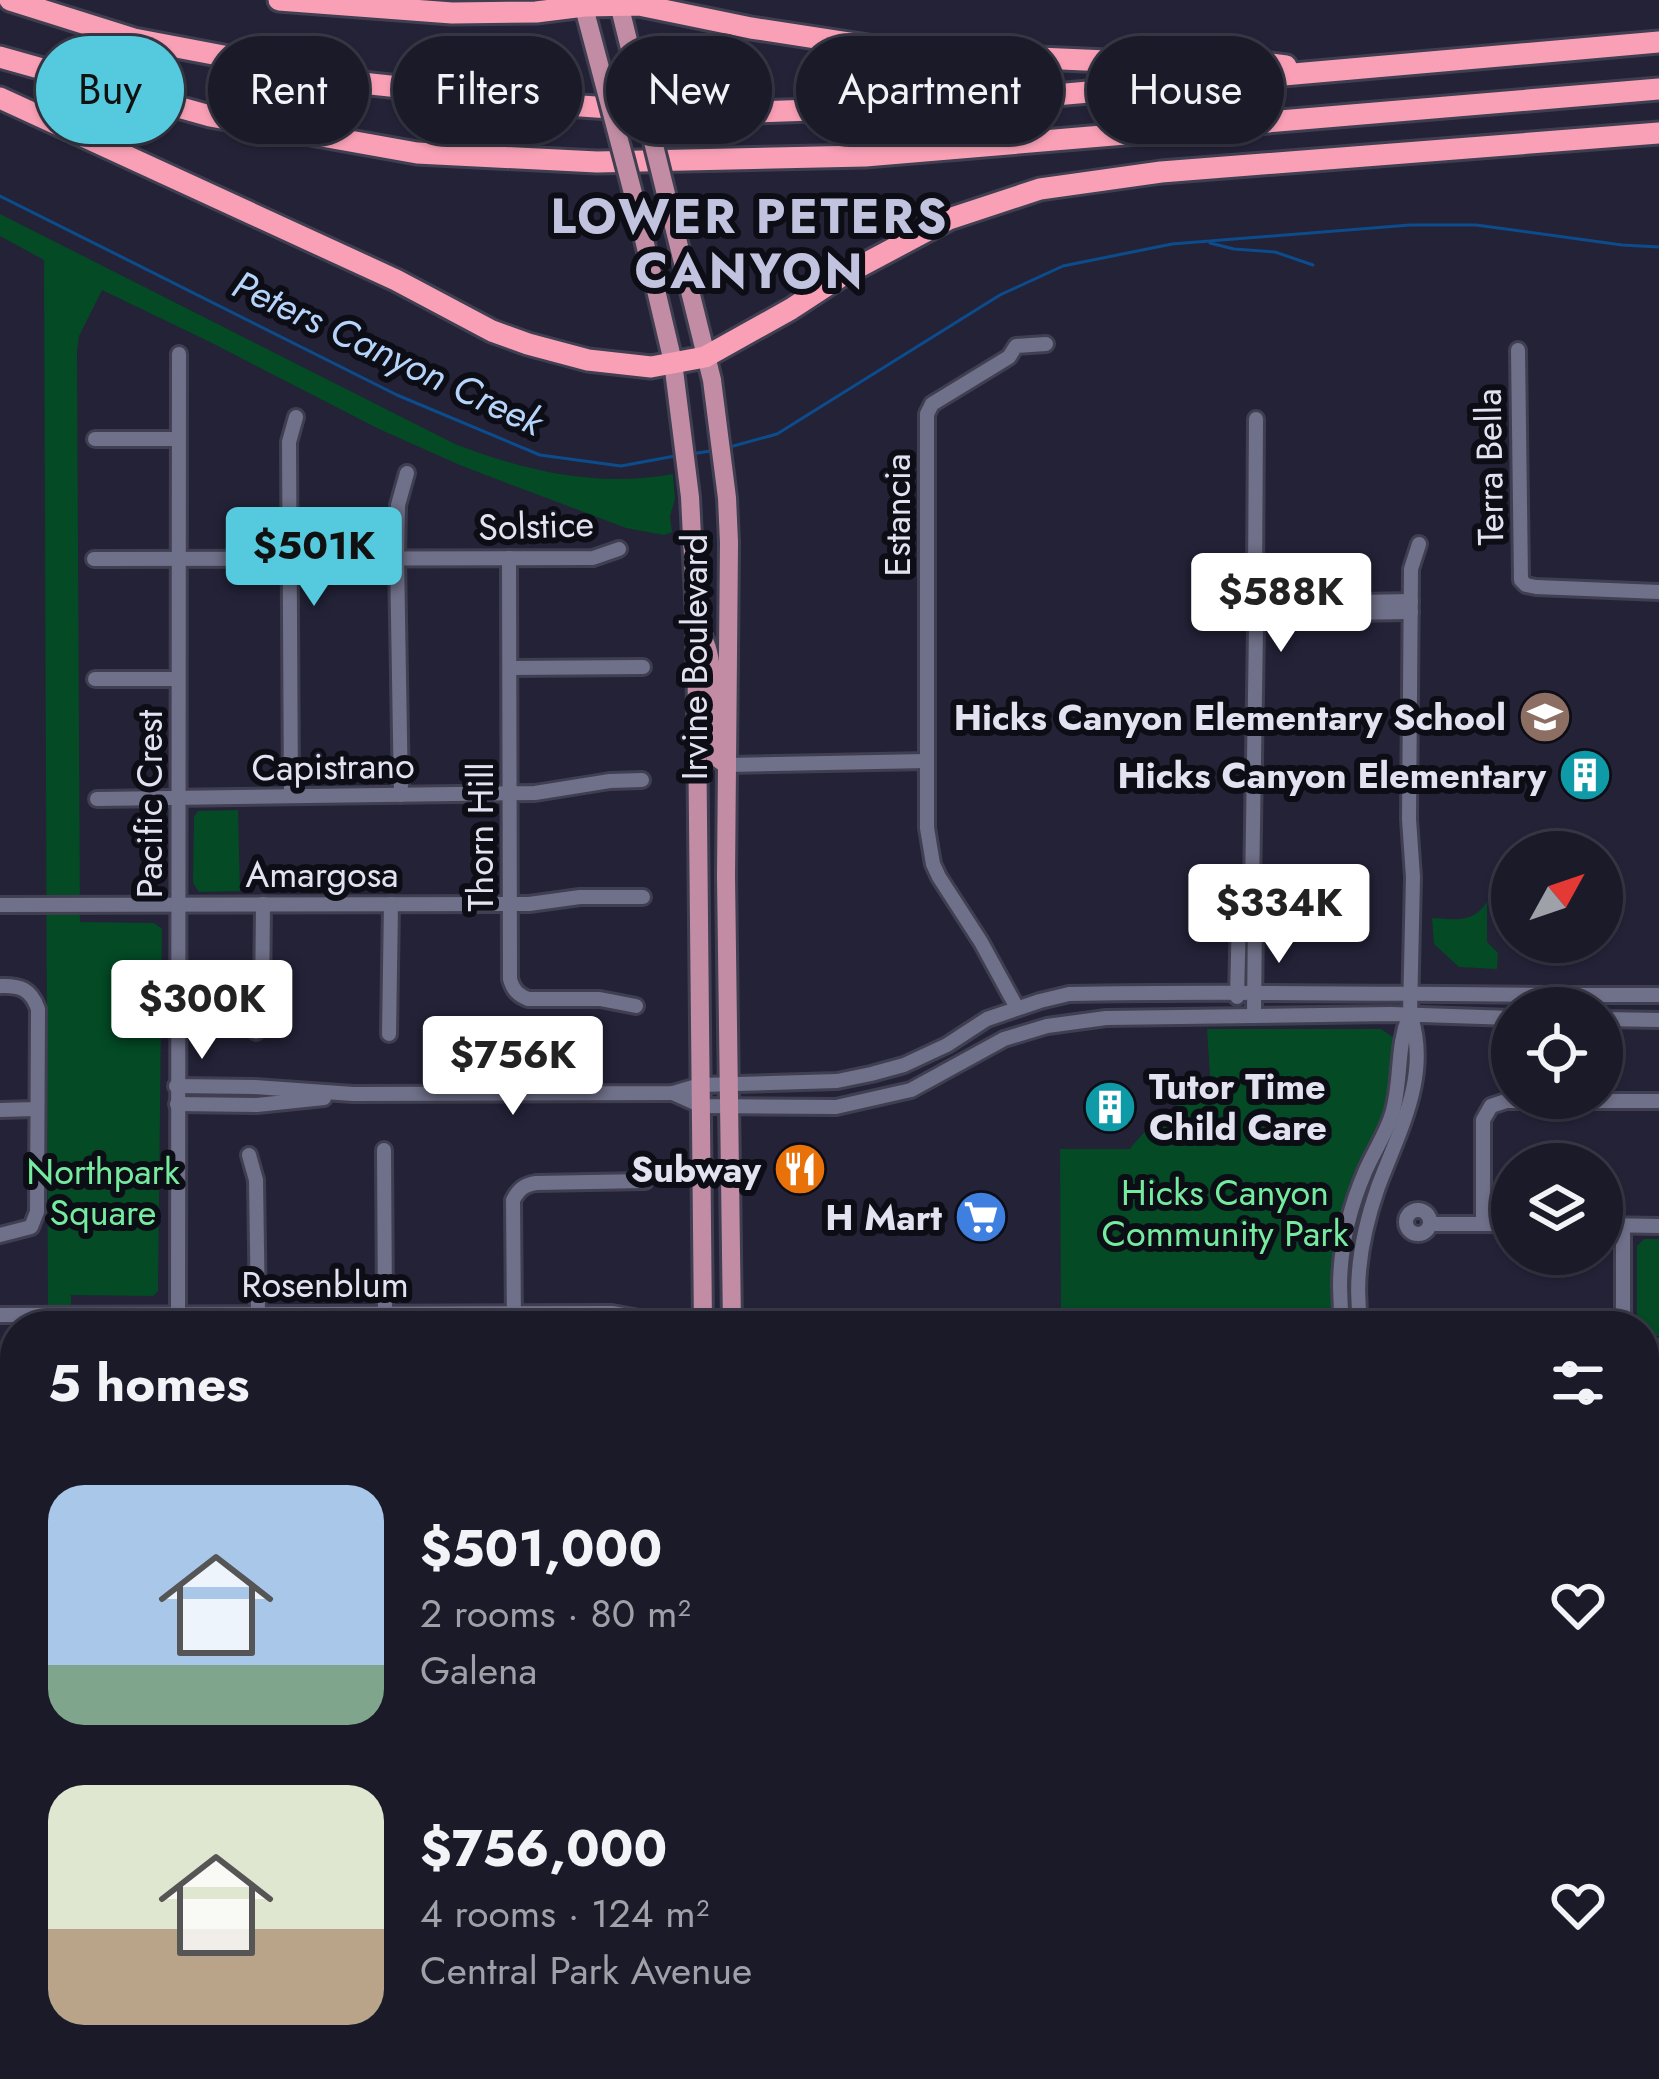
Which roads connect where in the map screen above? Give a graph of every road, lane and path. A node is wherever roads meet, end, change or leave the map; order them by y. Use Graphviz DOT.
graph roads {
  1 [pos="10,0"];
  2 [pos="279,0"];
  3 [pos="619,2"];
  4 [pos="583,3"];
  5 [pos="1659,41"];
  6 [pos="0,57"];
  7 [pos="1322,71"];
  8 [pos="1659,89"];
  9 [pos="0,98"];
  10 [pos="1659,133"];
  11 [pos="1046,344"];
  12 [pos="1518,350"];
  13 [pos="179,354"];
  14 [pos="705,357"];
  15 [pos="674,362"];
  16 [pos="296,417"];
  17 [pos="1256,419"];
  18 [pos="95,439"];
  19 [pos="178,439"];
  20 [pos="407,472"];
  21 [pos="1419,544"];
  22 [pos="619,549"];
  23 [pos="288,558"];
  24 [pos="397,558"];
  25 [pos="509,558"];
  26 [pos="94,559"];
  27 [pos="179,559"];
  28 [pos="1659,592"];
  29 [pos="1411,606"];
  30 [pos="1261,609"];
  31 [pos="695,629"];
  32 [pos="643,667"];
  33 [pos="510,668"];
  34 [pos="94,679"];
  35 [pos="178,679"];
  36 [pos="927,761"];
  37 [pos="727,765"];
  38 [pos="642,781"];
  39 [pos="510,794"];
  40 [pos="401,795"];
  41 [pos="291,796"];
  42 [pos="180,798"];
  43 [pos="97,799"];
  44 [pos="1252,892"];
  45 [pos="643,896"];
  46 [pos="510,903"];
  47 [pos="179,904"];
  48 [pos="262,904"];
  49 [pos="391,904"];
  50 [pos="0,905"];
  51 [pos="0,986"];
  52 [pos="1412,992"];
  53 [pos="1237,993"];
  54 [pos="1254,994"];
  55 [pos="1659,994"];
  56 [pos="636,1006"];
  57 [pos="1017,1008"];
  58 [pos="1410,1014"];
  59 [pos="1236,1015"];
  60 [pos="1254,1015"];
  61 [pos="1491,1017"];
  62 [pos="1623,1019"];
  63 [pos="1659,1020"];
  64 [pos="256,1032"];
  65 [pos="389,1034"];
  66 [pos="728,1084"];
  67 [pos="700,1085"];
  68 [pos="176,1086"];
  69 [pos="673,1093"];
  70 [pos="353,1094"];
  71 [pos="1659,1101"];
  72 [pos="177,1104"];
  73 [pos="702,1106"];
  74 [pos="729,1107"];
  75 [pos="37,1109"];
  76 [pos="0,1110"];
  77 [pos="384,1150"];
  78 [pos="249,1155"];
  79 [pos="645,1181"];
  80 [pos="1430,1224"];
  81 [pos="1483,1224"];
  82 [pos="1491,1224"];
  83 [pos="1623,1226"];
  84 [pos="1659,1226"];
  85 [pos="0,1235"];
  86 [pos="1623,1275"];
  87 [pos="178,1311"];
  88 [pos="258,1311"];
  89 [pos="386,1311"];
  90 [pos="514,1311"];
  91 [pos="703,1311"];
  92 [pos="732,1311"];
  93 [pos="1342,1311"];
  94 [pos="1360,1311"];
  95 [pos="1623,1311"];
  96 [pos="1659,1771"];
  97 [pos="1659,1846"];
  1 -- 7 [label="highway"];
  2 -- 4 [label="highway"];
  3 -- 4 [label="highway"];
  3 -- 7 [label="highway"];
  3 -- 14 [label="main road, Irvine Boulevard, bridge"];
  4 -- 15 [label="main road, Irvine Boulevard, bridge"];
  5 -- 7 [label="highway"];
  6 -- 8 [label="highway"];
  9 -- 15 [label="highway"];
  10 -- 14 [label="highway"];
  11 -- 36 [label="street, Estancia"];
  12 -- 28 [label="street, Terra Bella"];
  13 -- 19 [label="street, Pacific Crest"];
  14 -- 15 [label="highway"];
  14 -- 37 [label="main road, Irvine Boulevard"];
  15 -- 31 [label="main road, Irvine Boulevard"];
  16 -- 23 [label="street"];
  17 -- 30 [label="street"];
  18 -- 19 [label="street"];
  19 -- 27 [label="street, Pacific Crest"];
  20 -- 24 [label="street"];
  21 -- 29 [label="street"];
  22 -- 25 [label="street, Solstice"];
  23 -- 24 [label="street, Solstice"];
  23 -- 27 [label="street, Solstice"];
  23 -- 41 [label="street"];
  24 -- 25 [label="street, Solstice"];
  24 -- 40 [label="street"];
  25 -- 33 [label="street, Thorn Hill"];
  26 -- 27 [label="street, Solstice"];
  27 -- 35 [label="street, Pacific Crest"];
  29 -- 30 [label="street"];
  29 -- 52 [label="street"];
  30 -- 44 [label="street"];
  31 -- 37 [label="main road"];
  31 -- 67 [label="main road, Irvine Boulevard"];
  32 -- 33 [label="street"];
  33 -- 39 [label="street, Thorn Hill"];
  34 -- 35 [label="street"];
  35 -- 42 [label="street, Pacific Crest"];
  36 -- 37 [label="street"];
  36 -- 57 [label="street, Estancia"];
  37 -- 66 [label="main road, Irvine Boulevard"];
  38 -- 39 [label="street, Capistrano"];
  39 -- 40 [label="street, Capistrano"];
  39 -- 46 [label="street, Thorn Hill"];
  40 -- 41 [label="street, Capistrano"];
  41 -- 42 [label="street, Capistrano"];
  42 -- 43 [label="street, Capistrano"];
  42 -- 47 [label="street, Pacific Crest"];
  44 -- 53 [label="street"];
  44 -- 54 [label="street"];
  45 -- 46 [label="street, Amargosa"];
  46 -- 49 [label="street, Amargosa"];
  46 -- 56 [label="street, Thorn Hill"];
  47 -- 48 [label="street, Amargosa"];
  47 -- 50 [label="street, Amargosa"];
  47 -- 68 [label="street, Pacific Crest"];
  48 -- 49 [label="street, Amargosa"];
  48 -- 64 [label="street"];
  49 -- 65 [label="street"];
  51 -- 75 [label="street"];
  52 -- 54 [label="street"];
  52 -- 55 [label="street"];
  52 -- 58 [label="street"];
  53 -- 54 [label="street"];
  53 -- 57 [label="street"];
  53 -- 59 [label="street"];
  54 -- 60 [label="street"];
  57 -- 66 [label="street"];
  58 -- 60 [label="street"];
  58 -- 61 [label="street"];
  58 -- 93 [label="street"];
  58 -- 94 [label="street"];
  59 -- 60 [label="street"];
  59 -- 74 [label="street"];
  62 -- 63 [label="street"];
  66 -- 67 [label="street"];
  66 -- 74 [label="main road, Irvine Boulevard"];
  67 -- 69 [label="street"];
  67 -- 73 [label="main road, Irvine Boulevard"];
  68 -- 70 [label="street"];
  68 -- 72 [label="street, Pacific Crest"];
  69 -- 70 [label="street"];
  69 -- 73 [label="street"];
  70 -- 72 [label="street"];
  71 -- 81 [label="street"];
  72 -- 87 [label="street, Pacific Crest"];
  73 -- 74 [label="street"];
  73 -- 91 [label="main road, Irvine Boulevard"];
  74 -- 92 [label="main road, Irvine Boulevard"];
  75 -- 76 [label="street"];
  75 -- 85 [label="street"];
  77 -- 89 [label="street"];
  78 -- 88 [label="street"];
  79 -- 90 [label="street"];
  80 -- 81 [label="street"];
  81 -- 82 [label="street"];
  83 -- 84 [label="street"];
  86 -- 95 [label="street"];
  96 -- 97 [label="street"];
}
